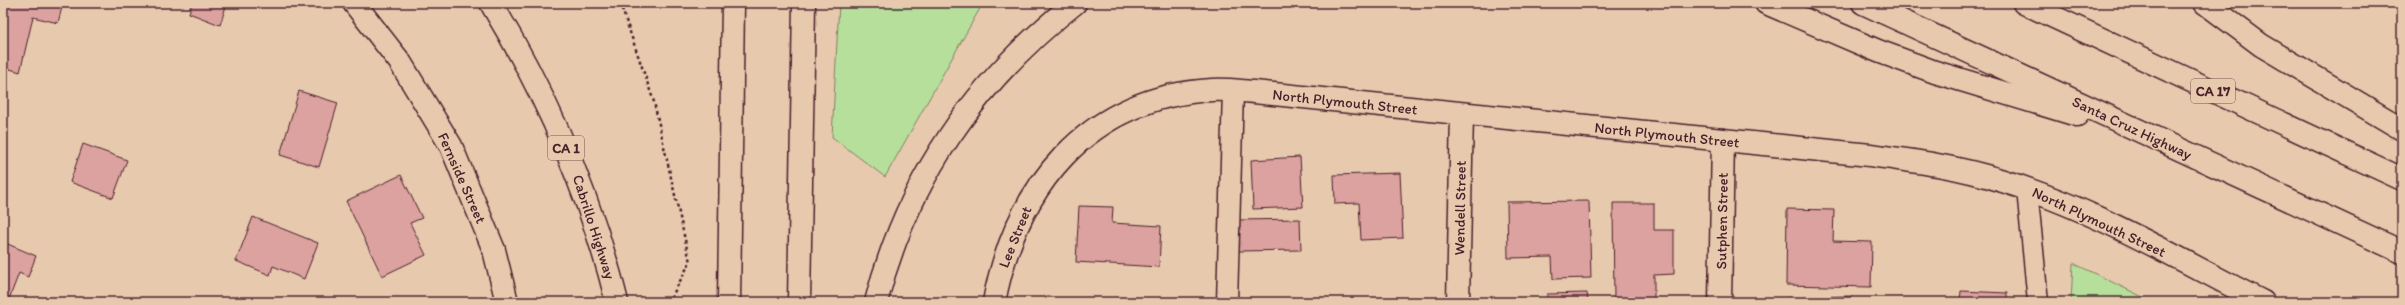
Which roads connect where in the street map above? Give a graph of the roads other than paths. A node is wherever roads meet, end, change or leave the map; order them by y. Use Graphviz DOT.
graph roads {
  1 [pos="354,3"];
  2 [pos="491,3"];
  3 [pos="733,3"];
  4 [pos="804,3"];
  5 [pos="1075,3"];
  6 [pos="1766,3"];
  7 [pos="1862,3"];
  8 [pos="2024,3"];
  9 [pos="2206,3"];
  10 [pos="1232,91"];
  11 [pos="1462,114"];
  12 [pos="2402,129"];
  13 [pos="1724,140"];
  14 [pos="2157,140"];
  15 [pos="1061,158"];
  16 [pos="2402,180"];
  17 [pos="2027,189"];
  18 [pos="2402,252"];
  19 [pos="506,302"];
  20 [pos="617,302"];
  21 [pos="729,302"];
  22 [pos="799,302"];
  23 [pos="876,302"];
  24 [pos="994,302"];
  25 [pos="1227,302"];
  26 [pos="1458,302"];
  27 [pos="1720,302"];
  28 [pos="2038,302"];
  29 [pos="2263,302"];
  1 -- 19 [label="main road, Fernside Street"];
  2 -- 20 [label="main road, Cabrillo Highway / CA 1"];
  3 -- 21 [label="main road"];
  4 -- 22 [label="main road"];
  5 -- 23 [label="main road"];
  6 -- 14 [label="main road"];
  7 -- 14 [label="main road, Santa Cruz Highway"];
  8 -- 16 [label="main road, CA 17"];
  9 -- 12 [label="main road"];
  10 -- 11 [label="main road, North Plymouth Street"];
  10 -- 15 [label="main road, North Plymouth Street"];
  10 -- 25 [label="lane"];
  11 -- 13 [label="main road, North Plymouth Street"];
  11 -- 26 [label="main road, Wendell Street"];
  13 -- 17 [label="main road, North Plymouth Street"];
  13 -- 27 [label="main road, Sutphen Street"];
  14 -- 18 [label="main road, Santa Cruz Highway"];
  15 -- 24 [label="main road, Lee Street"];
  17 -- 28 [label="lane"];
  17 -- 29 [label="main road, North Plymouth Street"];
}
